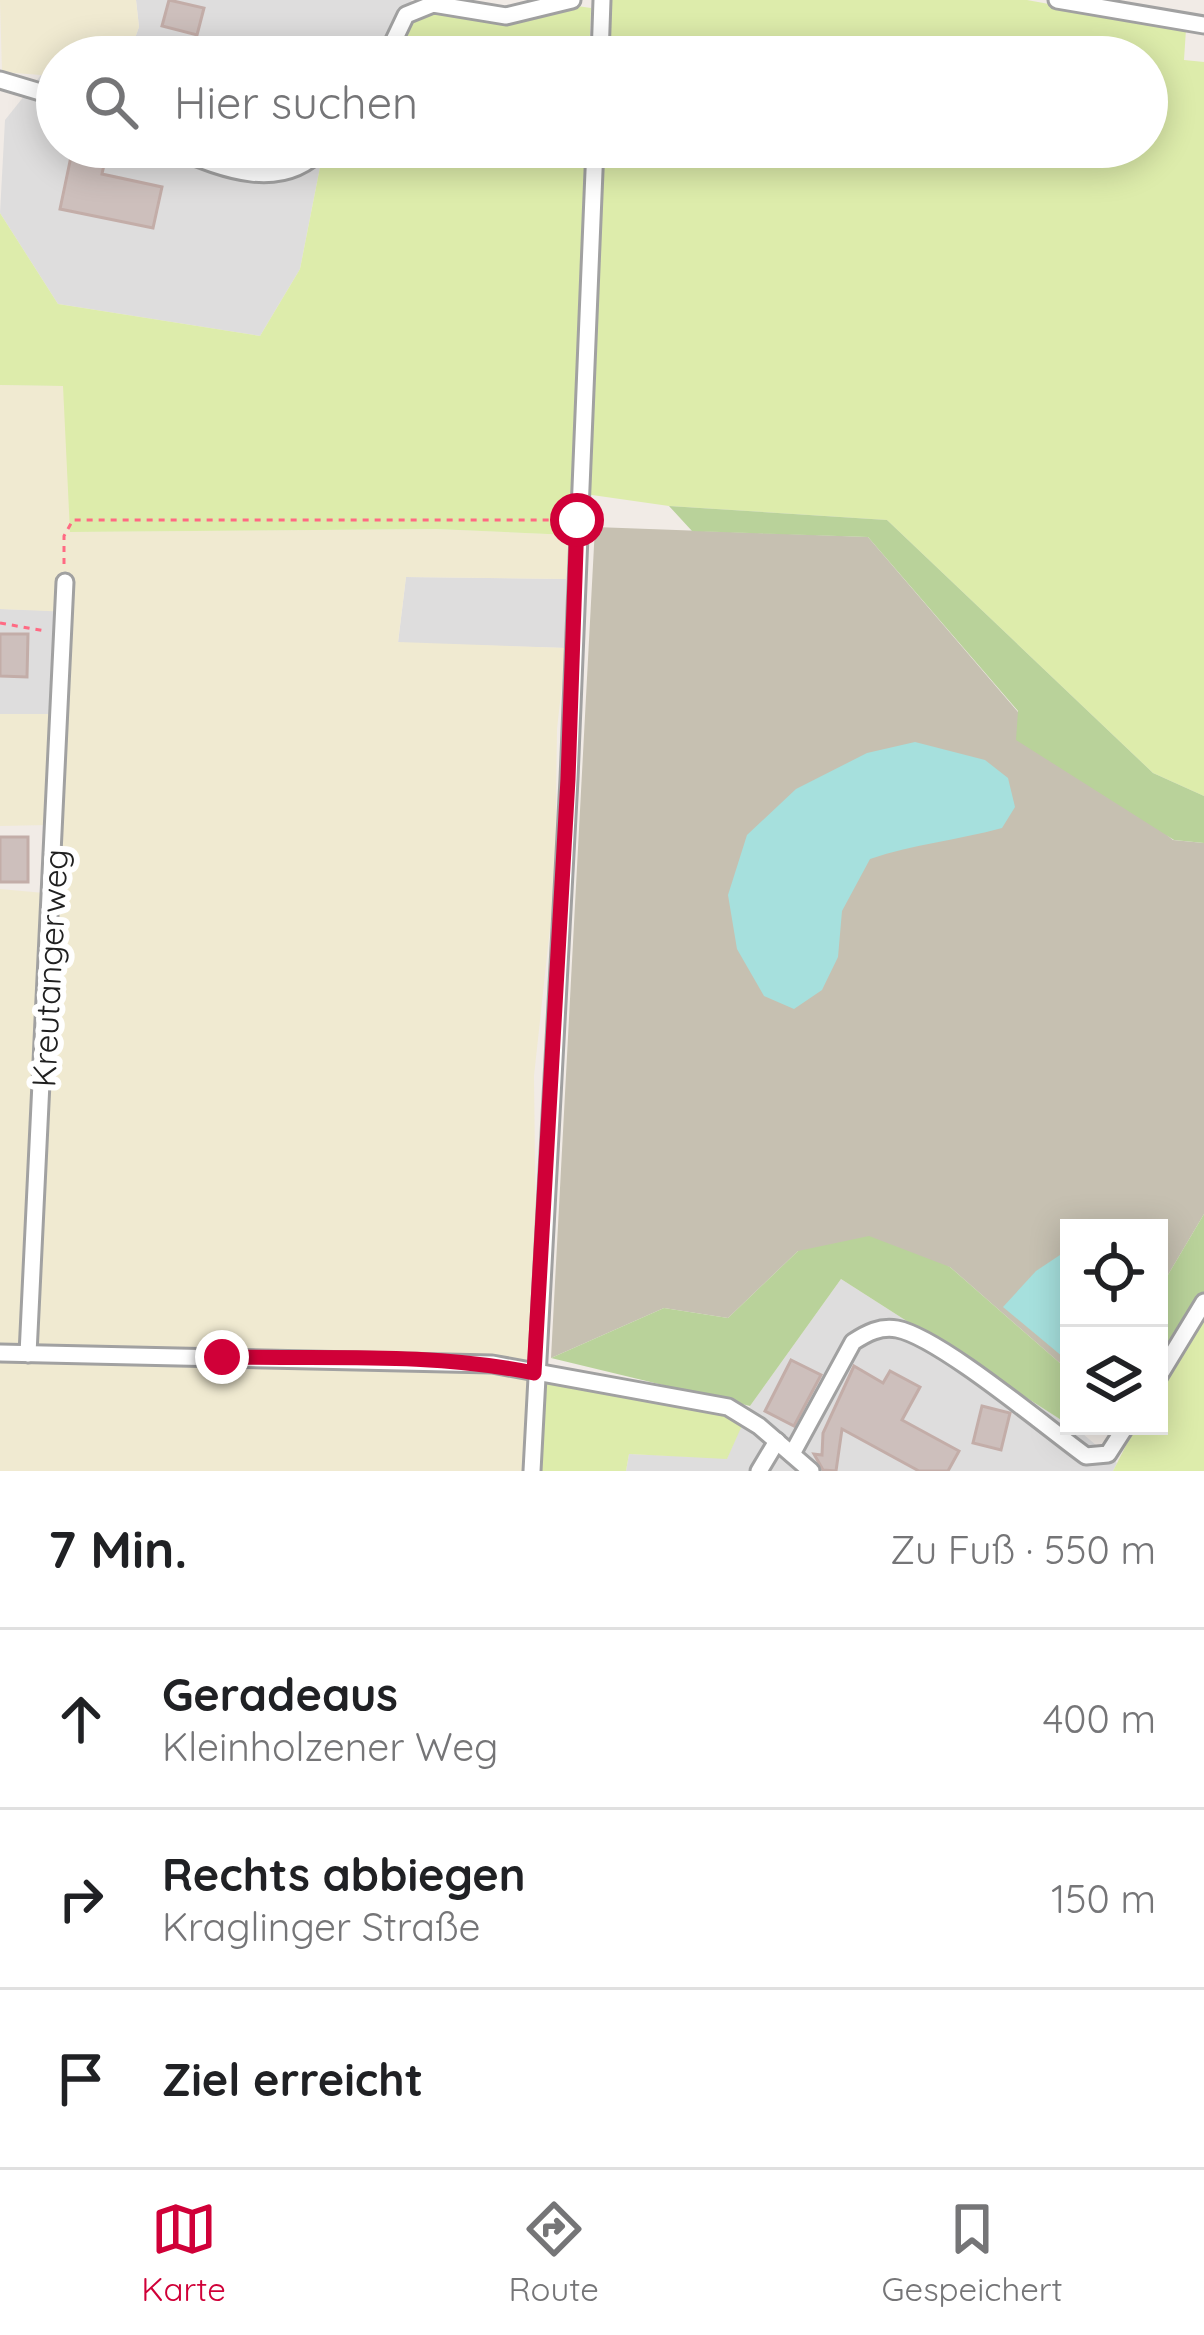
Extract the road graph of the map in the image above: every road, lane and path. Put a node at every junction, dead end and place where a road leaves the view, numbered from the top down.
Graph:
1 (572, 0) edge
2 (602, 0) edge
3 (1057, 0) edge
4 (1204, 25) edge
5 (396, 36) edge
6 (601, 36) edge
7 (0, 80) edge
8 (36, 91) edge
9 (220, 168) edge
10 (292, 168) edge
11 (594, 168) edge
12 (577, 520) junction
13 (65, 582) joint
14 (0, 623) edge
15 (64, 636) junction
16 (1204, 1302) edge
17 (0, 1353) edge
18 (28, 1354) junction
19 (1168, 1361) edge
20 (534, 1373) junction
21 (1120, 1435) edge
22 (777, 1441) junction
23 (792, 1454) junction
24 (532, 1471) edge
25 (760, 1471) edge
26 (811, 1471) edge

1 - 5 street
2 - 6 street
3 - 4 street
7 - 8 street
9 - 10 street
11 - 12 street
12 - 13 path
12 - 20 street
13 - 15 street, Kreutangerweg
14 - 15 path
15 - 18 street, Kreutangerweg
16 - 19 street
17 - 18 street
18 - 20 street
20 - 22 street
20 - 24 street
21 - 23 street
22 - 23 street
22 - 25 street
23 - 26 street

